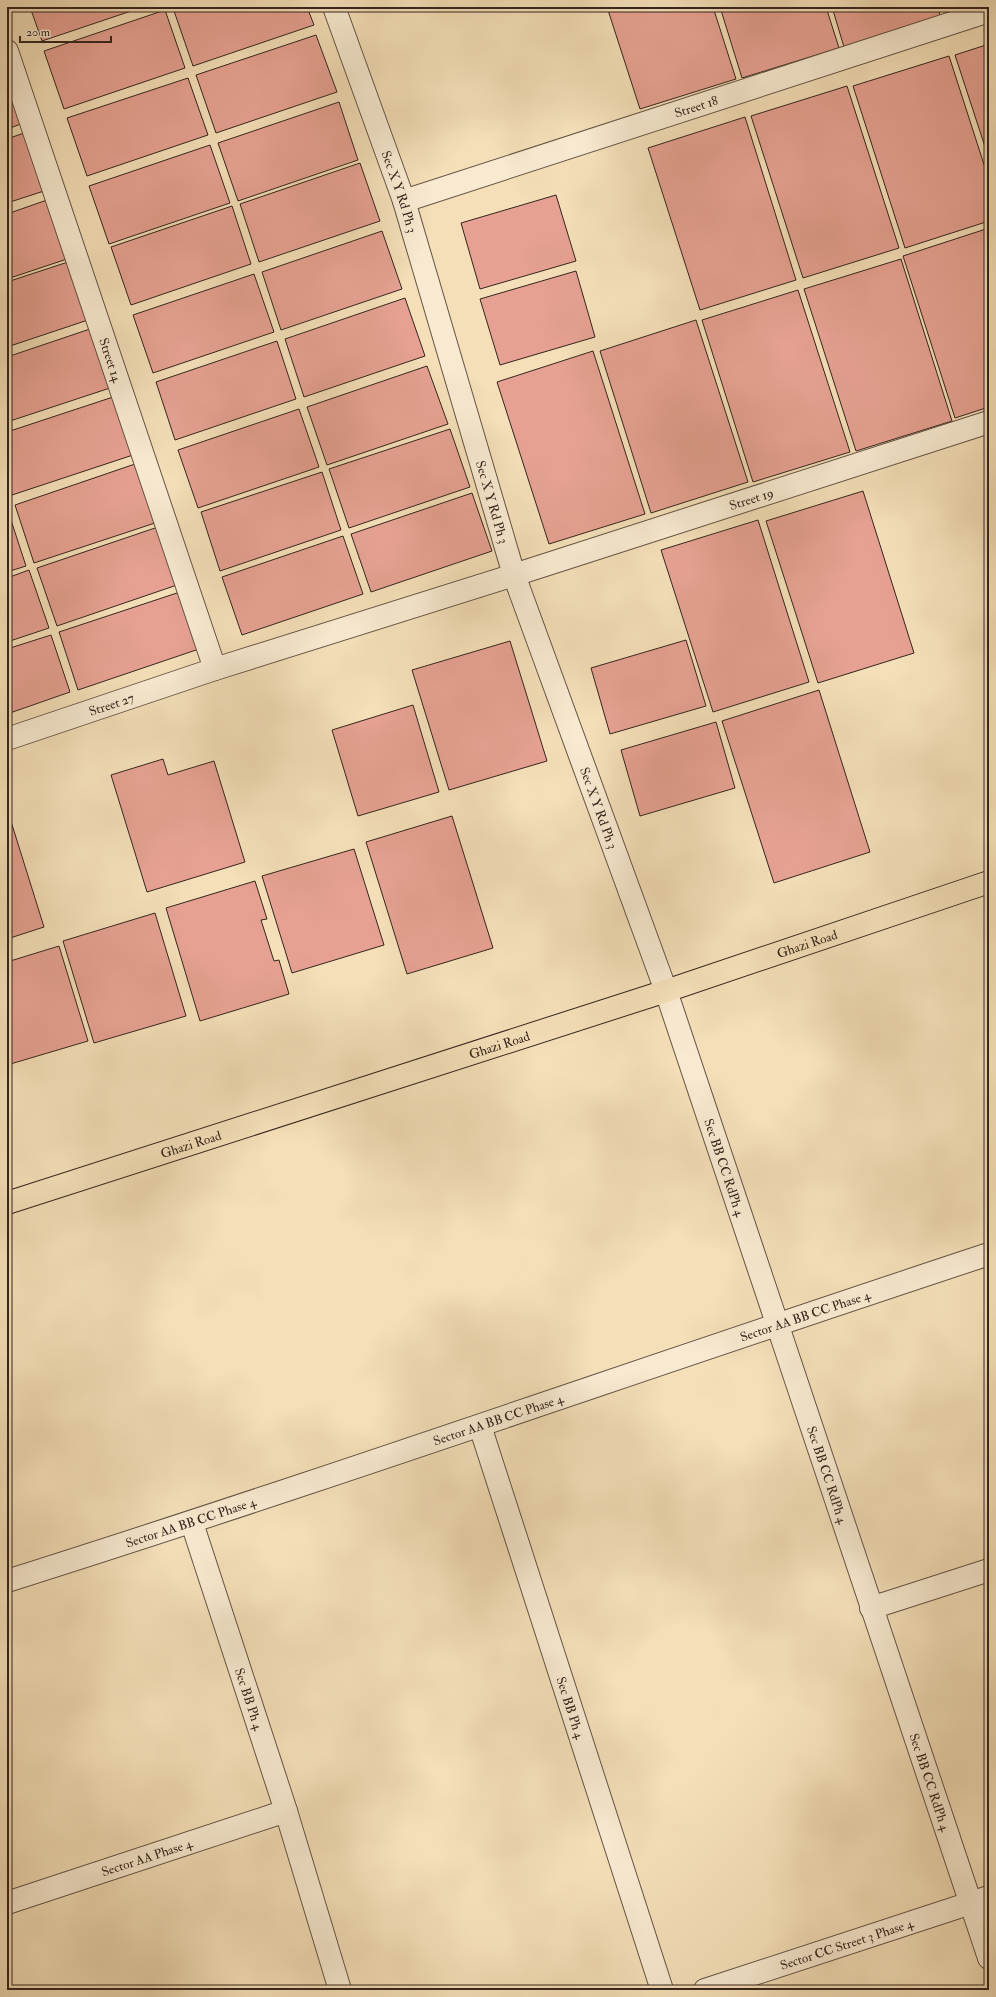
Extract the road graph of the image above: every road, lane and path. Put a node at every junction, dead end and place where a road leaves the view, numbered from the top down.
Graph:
1 (334, 7) edge
2 (989, 10) edge
3 (7, 51) edge
4 (404, 201) junction
5 (989, 422) edge
6 (514, 575) junction
7 (215, 669) junction
8 (7, 739) edge
9 (989, 882) edge
10 (666, 991) junction
11 (7, 1203) edge
12 (989, 1254) edge
13 (776, 1324) junction
14 (480, 1426) junction
15 (192, 1523) junction
16 (989, 1570) edge
17 (7, 1582) edge
18 (871, 1608) junction
19 (286, 1811) junction
20 (980, 1900) edge
21 (7, 1902) edge
22 (989, 1958) edge
23 (340, 1990) edge
24 (662, 1990) edge
25 (705, 1990) edge

1 - 4 street, Sec X Y Rd Ph 3
2 - 4 street, Street 18
3 - 7 street, Street 14
4 - 6 street, Sec X Y Rd Ph 3
5 - 6 street, Street 19
6 - 7 street, Street 19
6 - 10 street, Sec X Y Rd Ph 3
7 - 8 street, Street 27
9 - 10 main road, Ghazi Road
10 - 11 main road, Ghazi Road
10 - 13 street, Sec BB CC RdPh 4
12 - 13 street, Sector AA BB CC Phase 4
13 - 14 street, Sector AA BB CC Phase 4
13 - 18 street, Sec BB CC RdPh 4
14 - 15 street, Sector AA BB CC Phase 4
14 - 24 street, Sec BB Ph 4
15 - 17 street, Sector AA BB CC Phase 4
15 - 19 street, Sec BB Ph 4
16 - 18 street
18 - 20 street, Sec BB CC RdPh 4
19 - 21 street, Sector AA Phase 4
19 - 23 street, Sec BB Ph 4
20 - 22 street, Sec BB CC RdPh 4
20 - 25 street, Sector CC Street 3 Phase 4

